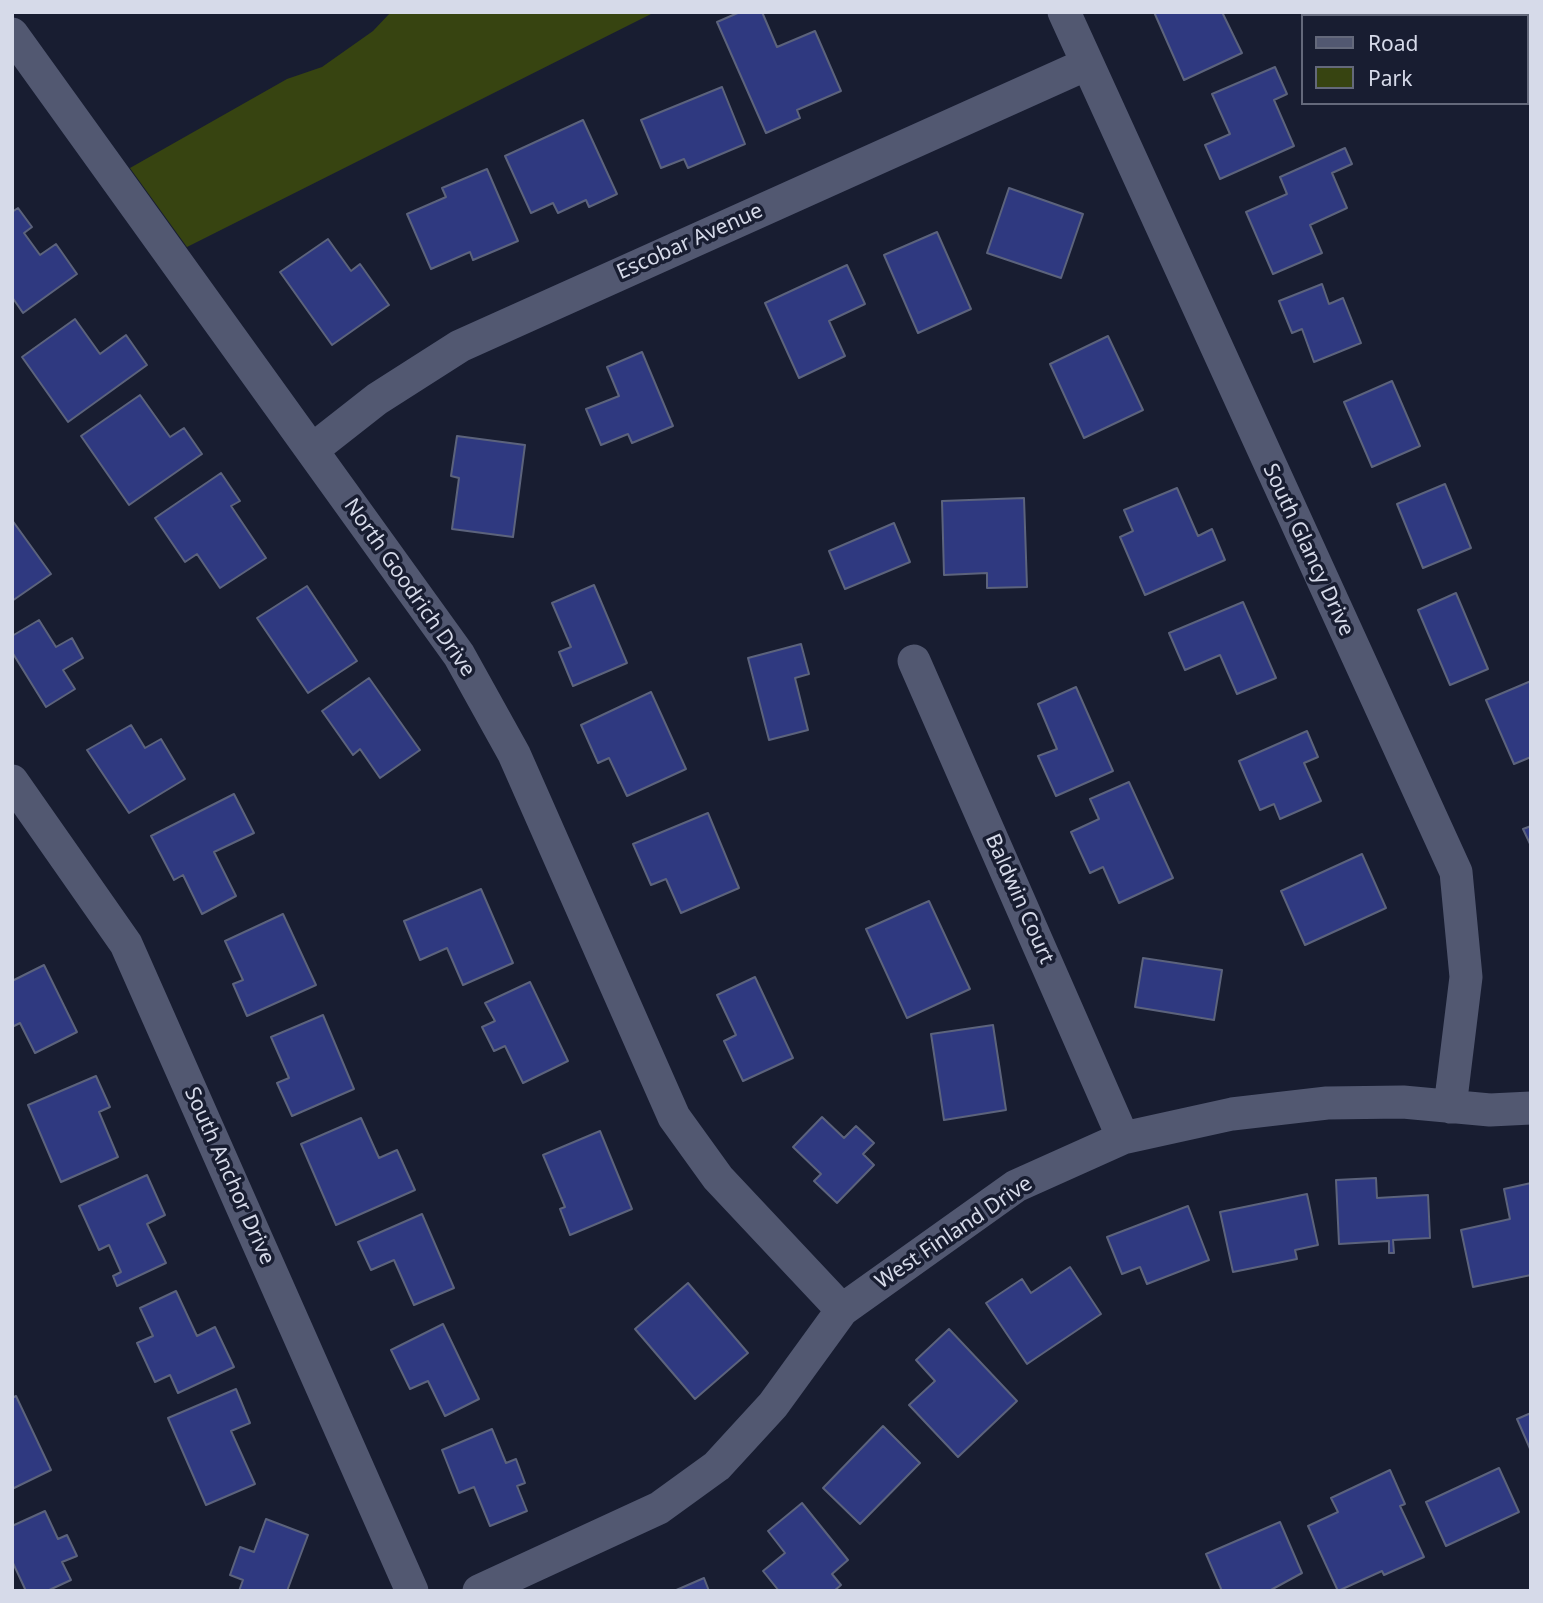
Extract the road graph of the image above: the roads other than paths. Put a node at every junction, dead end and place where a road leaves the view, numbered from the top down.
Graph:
1 (1064, 12) edge
2 (12, 34) edge
3 (1087, 64) junction
4 (312, 450) junction
5 (914, 661) dead end
6 (12, 780) edge
7 (1450, 1107) junction
8 (1531, 1108) edge
9 (1123, 1138) junction
10 (842, 1310) junction
11 (412, 1591) edge
12 (479, 1591) edge

1 - 3 street, South Glancy Drive
2 - 4 street, North Goodrich Drive
3 - 4 street, Escobar Avenue
3 - 7 street, South Glancy Drive
4 - 10 street, North Goodrich Drive
5 - 9 street, Baldwin Court
6 - 11 street, South Anchor Drive
7 - 8 street, West Finland Drive
7 - 9 street, West Finland Drive
9 - 10 street, West Finland Drive
10 - 12 street, West Finland Drive

